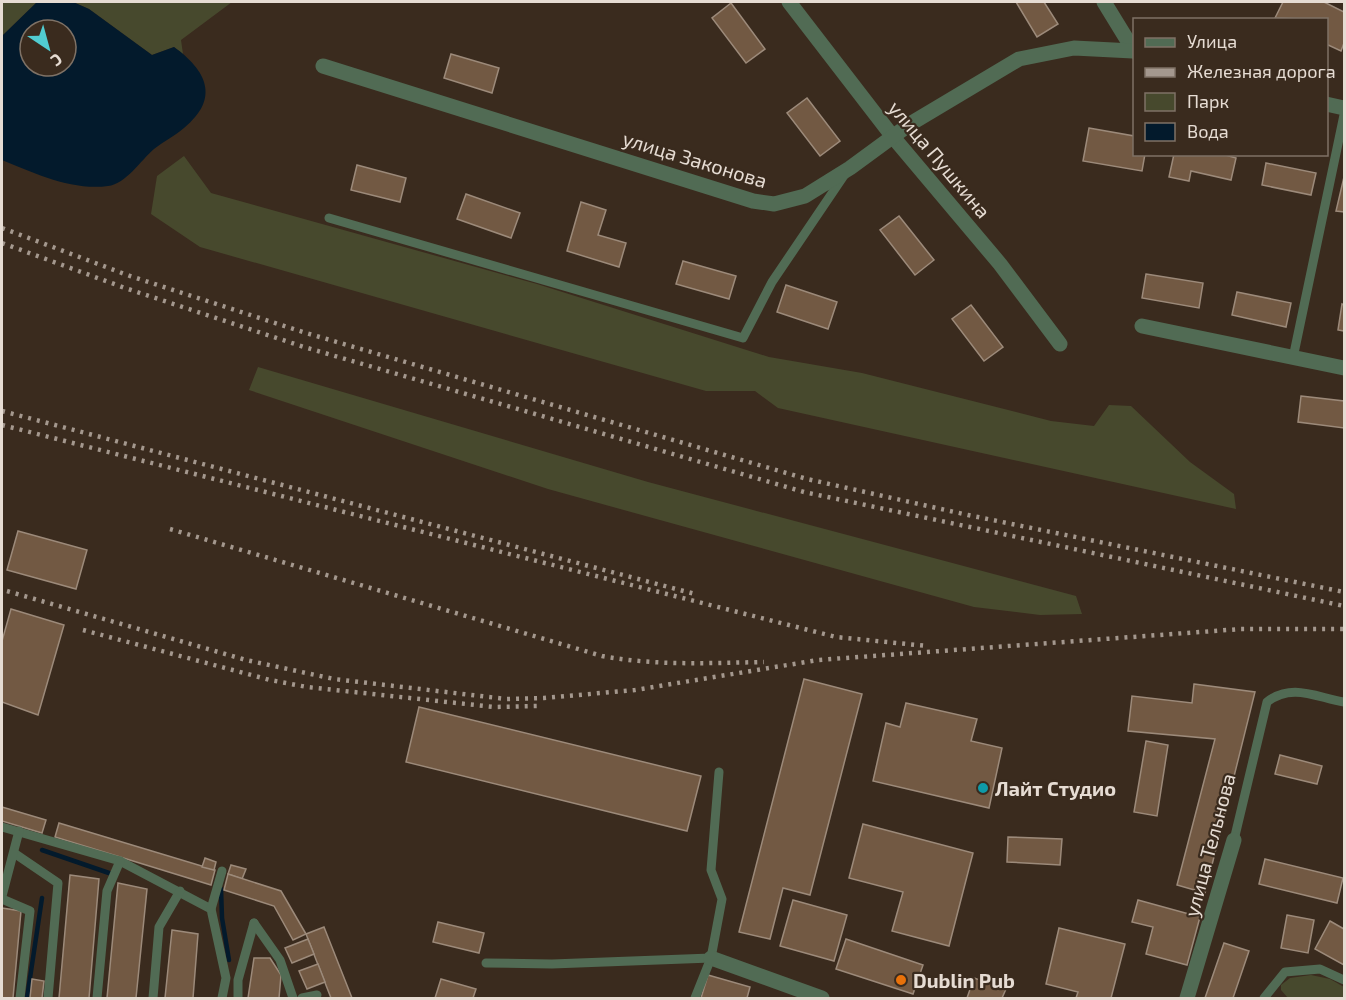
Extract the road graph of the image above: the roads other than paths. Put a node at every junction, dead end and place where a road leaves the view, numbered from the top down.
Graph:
1 (789, 2) edge
2 (1104, 2) edge
3 (1133, 49) edge
4 (1133, 51) edge
5 (323, 66) dead end
6 (1328, 104) edge
7 (1344, 108) edge
8 (1344, 115) edge
9 (893, 137) junction
10 (850, 168) junction
11 (329, 218) dead end
12 (1142, 326) dead end
13 (1060, 344) dead end
14 (1293, 358) junction
15 (1344, 368) edge
16 (1344, 702) edge
17 (719, 772) dead end
18 (2, 827) edge
19 (19, 831) junction
20 (1234, 840) joint
21 (14, 853) junction
22 (120, 861) junction
23 (222, 871) dead end
24 (180, 891) junction
25 (2, 897) edge
26 (211, 909) junction
27 (711, 958) junction
28 (486, 963) dead end
29 (226, 978) junction
30 (238, 980) junction
31 (1344, 980) edge
32 (317, 995) dead end
33 (20, 999) edge
34 (48, 999) edge
35 (97, 999) edge
36 (153, 999) edge
37 (222, 999) edge
38 (238, 999) edge
39 (293, 999) edge
40 (302, 999) edge
41 (695, 999) edge
42 (822, 999) edge
43 (1186, 999) edge
44 (1264, 999) edge

1 - 9 street, улица Пушкина
2 - 3 street
4 - 9 street, улица Законова
5 - 10 street, улица Законова
6 - 7 street
8 - 14 lane
9 - 10 street, улица Законова
9 - 13 street, улица Пушкина
10 - 11 lane
12 - 14 street
14 - 15 street
16 - 20 lane, улица Тельнова
17 - 27 lane
18 - 19 lane
19 - 21 lane
19 - 22 lane
20 - 43 street, улица Тельнова
21 - 25 lane
21 - 34 lane
22 - 24 lane
22 - 35 lane
23 - 26 lane
24 - 26 lane
24 - 36 lane
25 - 33 lane
26 - 29 lane
27 - 28 lane
27 - 41 lane
27 - 42 street
29 - 30 lane
29 - 37 lane
30 - 38 lane
30 - 39 lane
31 - 44 lane
32 - 40 lane

